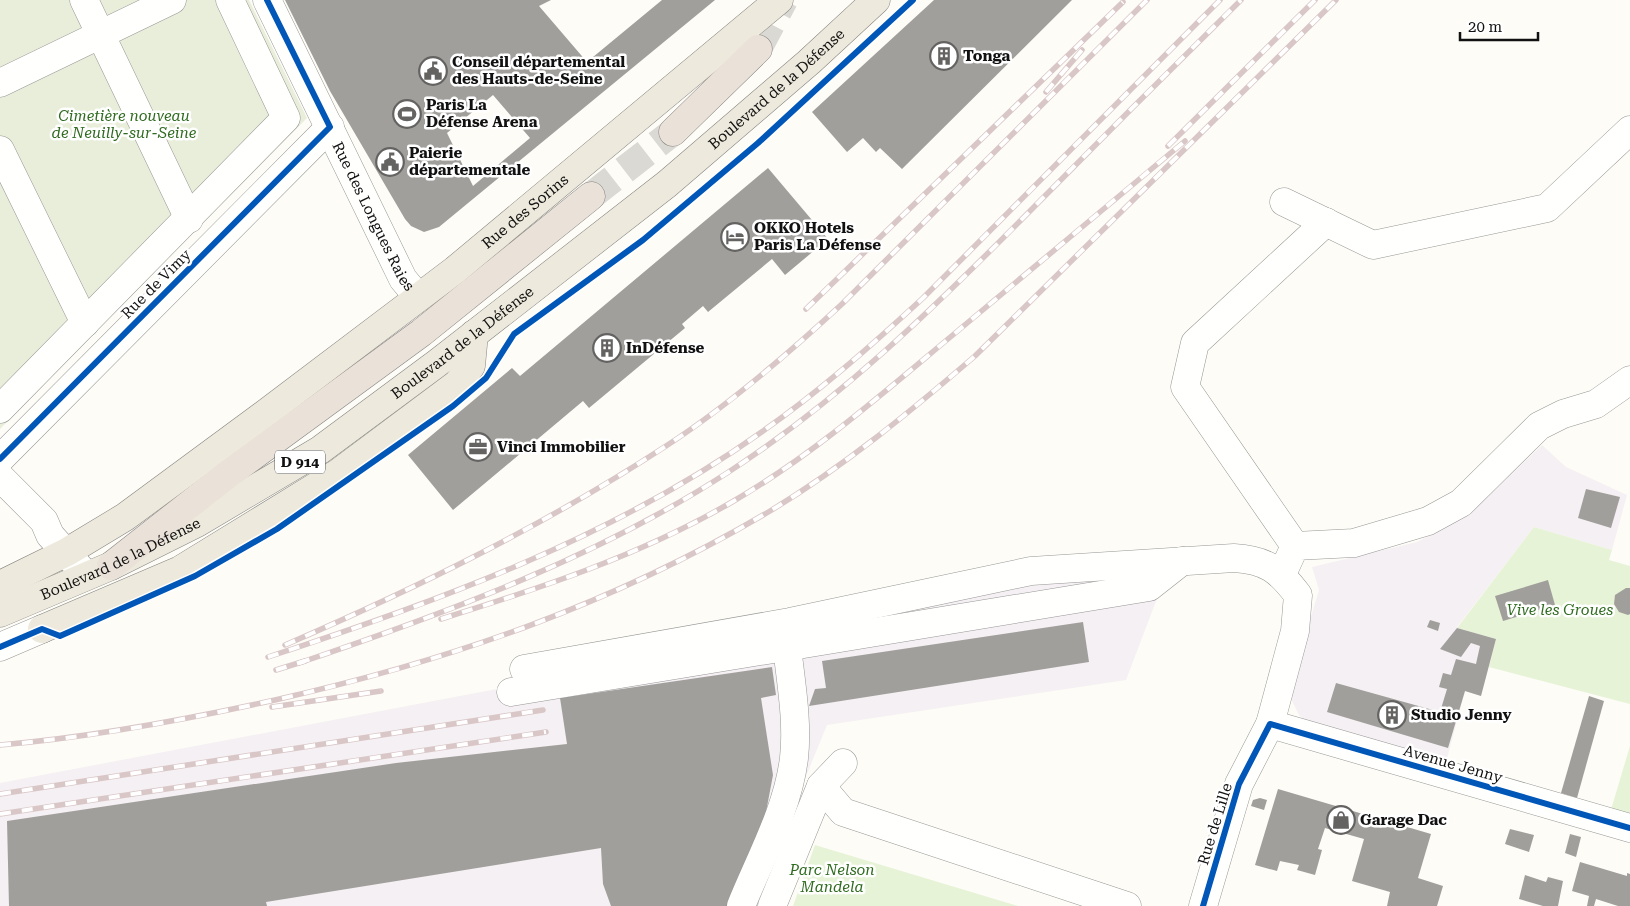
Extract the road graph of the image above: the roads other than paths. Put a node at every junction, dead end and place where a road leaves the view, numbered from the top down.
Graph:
1 (84, 0) edge
2 (172, 0) edge
3 (230, 0) edge
4 (267, 0) edge
5 (779, 0) edge
6 (876, 0) edge
7 (100, 35) junction
8 (758, 48) tunnel mouth
9 (0, 83) edge
10 (330, 127) junction
11 (1630, 130) edge
12 (673, 132) tunnel mouth
13 (0, 150) edge
14 (591, 196) tunnel mouth
15 (1284, 202) dead end
16 (189, 219) junction
17 (1326, 222) junction
18 (418, 297) junction
19 (85, 323) junction
20 (474, 334) junction
21 (1630, 380) edge
22 (0, 409) edge
23 (0, 459) edge
24 (0, 477) edge
25 (1295, 546) junction
26 (67, 552) junction
27 (1182, 561) junction
28 (99, 571) junction
29 (1282, 574) junction
30 (0, 585) edge
31 (0, 613) edge
32 (42, 629) joint
33 (0, 646) edge
34 (787, 647) junction
35 (1270, 724) junction
36 (843, 763) dead end
37 (821, 786) junction
38 (1630, 828) edge
39 (741, 906) edge
40 (772, 906) edge
41 (1127, 906) edge
42 (1203, 906) edge

1 - 7 street
2 - 7 street
3 - 16 street
4 - 10 street, Rue des Longues Raies
5 - 18 main road, Rue des Sorins
6 - 20 main road, Boulevard de la Défense / D 914
7 - 9 street
7 - 16 street
8 - 12 highway
10 - 18 street, Rue des Longues Raies
10 - 23 street, Rue de Vimy
11 - 17 street
13 - 19 street
14 - 28 highway
15 - 17 street
16 - 19 street
17 - 25 street
18 - 26 main road, Rue des Sorins
19 - 22 street
20 - 28 main road, Boulevard de la Défense / D 914
20 - 32 main road
21 - 25 street
24 - 26 street
25 - 29 street
26 - 28 street
26 - 30 main road
27 - 29 street
27 - 34 street
27 - 34 street
28 - 31 main road, Boulevard de la Défense / D 914
29 - 35 street, Rue de Lille
32 - 33 street
34 - 39 street
35 - 38 street, Avenue Jenny
35 - 42 street, Rue de Lille
36 - 37 street
37 - 40 street
37 - 41 street

